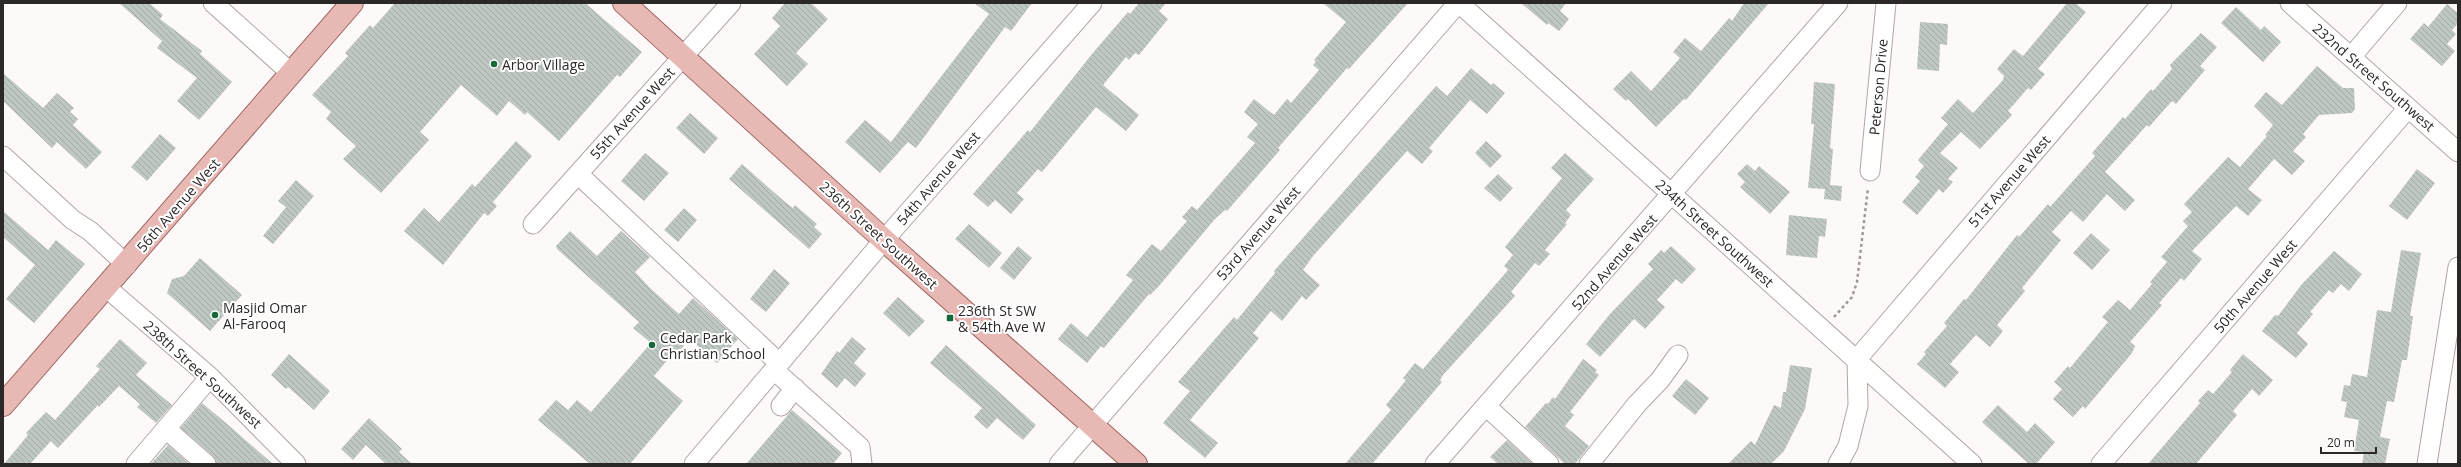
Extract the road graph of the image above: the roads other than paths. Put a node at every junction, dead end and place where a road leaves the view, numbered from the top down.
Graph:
1 (213, 3) edge
2 (352, 3) edge
3 (624, 3) edge
4 (731, 3) edge
5 (1092, 3) edge
6 (1458, 3) edge
7 (1838, 3) edge
8 (1886, 3) edge
9 (2162, 3) edge
10 (2290, 3) edge
11 (2397, 3) edge
12 (682, 55) junction
13 (2351, 57) junction
14 (291, 73) junction
15 (2408, 108) junction
16 (2458, 152) edge
17 (3, 156) edge
18 (1870, 171) road end
19 (578, 174) junction
20 (1672, 195) junction
21 (533, 224) dead end
22 (884, 240) junction
23 (126, 265) junction
24 (2458, 267) edge
25 (107, 288) junction
26 (1678, 355) dead end
27 (1857, 359) junction
28 (776, 367) junction
29 (210, 377) junction
30 (795, 388) junction
31 (3, 405) edge
32 (781, 406) dead end
33 (1487, 407) junction
34 (1092, 424) junction
35 (166, 429) junction
36 (136, 464) edge
37 (206, 464) edge
38 (296, 464) edge
39 (694, 464) edge
40 (862, 464) edge
41 (1059, 464) edge
42 (1136, 464) edge
43 (1435, 464) edge
44 (1549, 464) edge
45 (1589, 464) edge
46 (1838, 464) edge
47 (1972, 464) edge
48 (2101, 464) edge
49 (2427, 464) edge

1 - 14 street
2 - 14 main road, 56th Avenue West
3 - 12 main road, 236th Street Southwest
4 - 12 street, 55th Avenue West
5 - 22 street, 54th Avenue West
6 - 20 street, 234th Street Southwest
6 - 34 street, 53rd Avenue West
7 - 20 street, 52nd Avenue West
8 - 18 street, Peterson Drive
9 - 27 street, 51st Avenue West
10 - 13 street, 232nd Street Southwest
11 - 13 street
12 - 19 street, 55th Avenue West
12 - 22 main road, 236th Street Southwest
13 - 15 street, 232nd Street Southwest
14 - 23 main road, 56th Avenue West
15 - 16 street, 232nd Street Southwest
15 - 48 street, 50th Avenue West
17 - 23 street
19 - 21 street, 55th Avenue West
19 - 28 street
20 - 27 street, 234th Street Southwest
20 - 33 street, 52nd Avenue West
22 - 28 street, 54th Avenue West
22 - 34 main road, 236th Street Southwest
23 - 25 main road, 56th Avenue West
24 - 49 street
25 - 29 street, 238th Street Southwest
25 - 31 main road, 56th Avenue West
26 - 45 street
27 - 46 street
27 - 47 street, 234th Street Southwest
28 - 30 street
28 - 39 street, 54th Avenue West
29 - 35 street
29 - 38 street, 238th Street Southwest
30 - 32 street
30 - 40 street
33 - 43 street, 52nd Avenue West
33 - 44 street
34 - 41 street, 53rd Avenue West
34 - 42 main road, 236th Street Southwest
35 - 36 street
35 - 37 street

